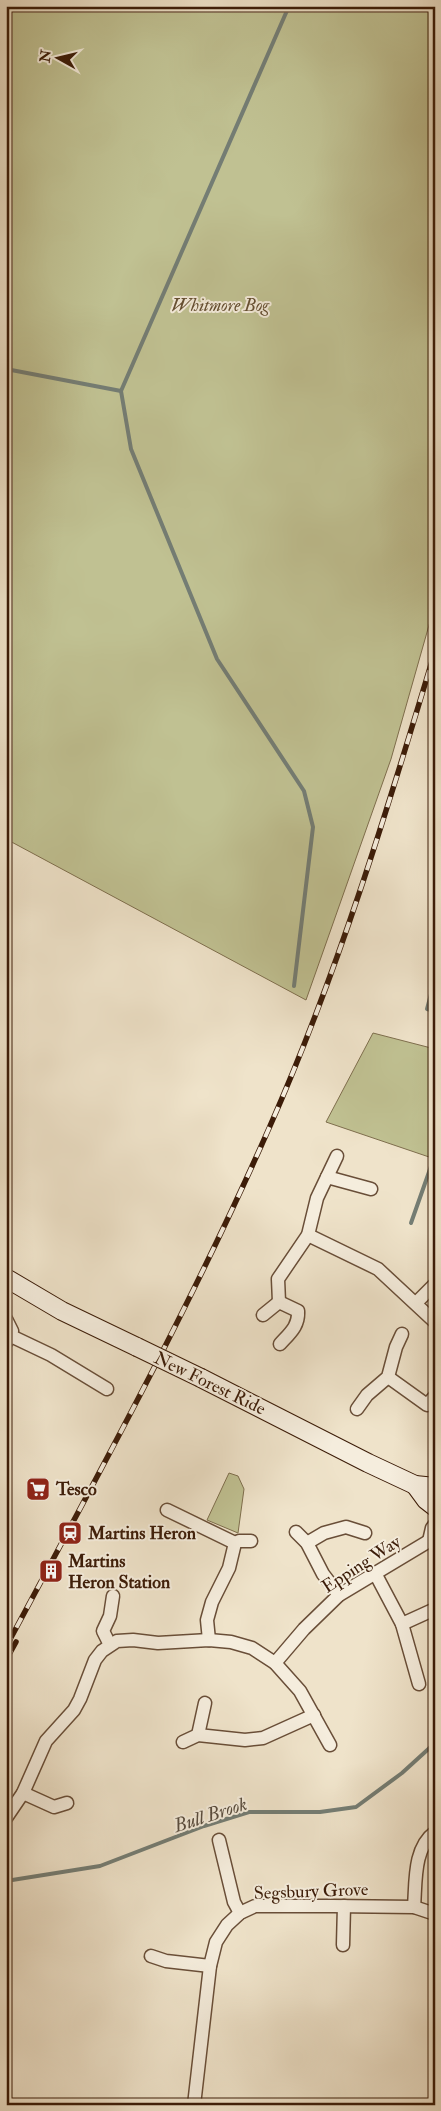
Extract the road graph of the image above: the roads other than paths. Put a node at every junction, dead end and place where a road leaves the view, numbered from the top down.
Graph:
1 (337, 1156) dead end
2 (327, 1176) junction
3 (371, 1189) dead end
4 (308, 1235) junction
5 (6, 1278) edge
6 (435, 1284) edge
7 (279, 1302) junction
8 (416, 1303) junction
9 (263, 1315) dead end
10 (6, 1319) edge
11 (435, 1322) edge
12 (402, 1334) dead end
13 (9, 1340) edge
14 (280, 1344) dead end
15 (388, 1377) junction
16 (107, 1389) dead end
17 (435, 1396) edge
18 (357, 1409) dead end
19 (415, 1485) junction
20 (435, 1487) edge
21 (435, 1507) edge
22 (167, 1510) dead end
23 (435, 1524) edge
24 (296, 1532) dead end
25 (365, 1534) dead end
26 (432, 1540) edge
27 (251, 1541) dead end
28 (235, 1543) junction
29 (307, 1543) junction
30 (375, 1572) junction
31 (339, 1595) junction
32 (113, 1596) dead end
33 (435, 1609) edge
34 (402, 1624) junction
35 (209, 1640) junction
36 (110, 1645) junction
37 (275, 1663) junction
38 (419, 1684) dead end
39 (205, 1703) dead end
40 (314, 1715) junction
41 (198, 1735) junction
42 (182, 1742) dead end
43 (330, 1745) dead end
44 (23, 1793) junction
45 (66, 1803) dead end
46 (6, 1818) edge
47 (435, 1832) edge
48 (219, 1840) dead end
49 (344, 1906) junction
50 (414, 1907) junction
51 (240, 1913) junction
52 (435, 1914) edge
53 (343, 1944) dead end
54 (151, 1956) dead end
55 (210, 1966) junction
56 (194, 2105) edge

1 - 2 street
2 - 3 street
2 - 4 street
4 - 7 street
4 - 8 street
5 - 19 main road, New Forest Ride, bridge
6 - 8 street
7 - 9 street
7 - 14 street
8 - 11 street
10 - 13 street
12 - 15 street
13 - 16 street
15 - 17 street
15 - 18 street
19 - 20 main road, New Forest Ride
19 - 21 main road, New Forest Ride
22 - 28 street
23 - 26 street, Epping Way
24 - 29 street
25 - 29 street
26 - 30 street, Epping Way
27 - 28 street
28 - 35 street
29 - 31 street
30 - 31 street, Epping Way
30 - 34 street
31 - 37 street, Epping Way
32 - 36 street
33 - 34 street
34 - 38 street
35 - 36 street
35 - 37 street
36 - 44 street
37 - 40 street
39 - 41 street
40 - 41 street
40 - 43 street
41 - 42 street
44 - 45 street
44 - 46 street
47 - 50 street
48 - 51 street
49 - 50 street, Segsbury Grove
49 - 51 street, Segsbury Grove
49 - 53 street
50 - 52 street, Segsbury Grove
51 - 55 street, Segsbury Grove
54 - 55 street
55 - 56 street, Segsbury Grove

